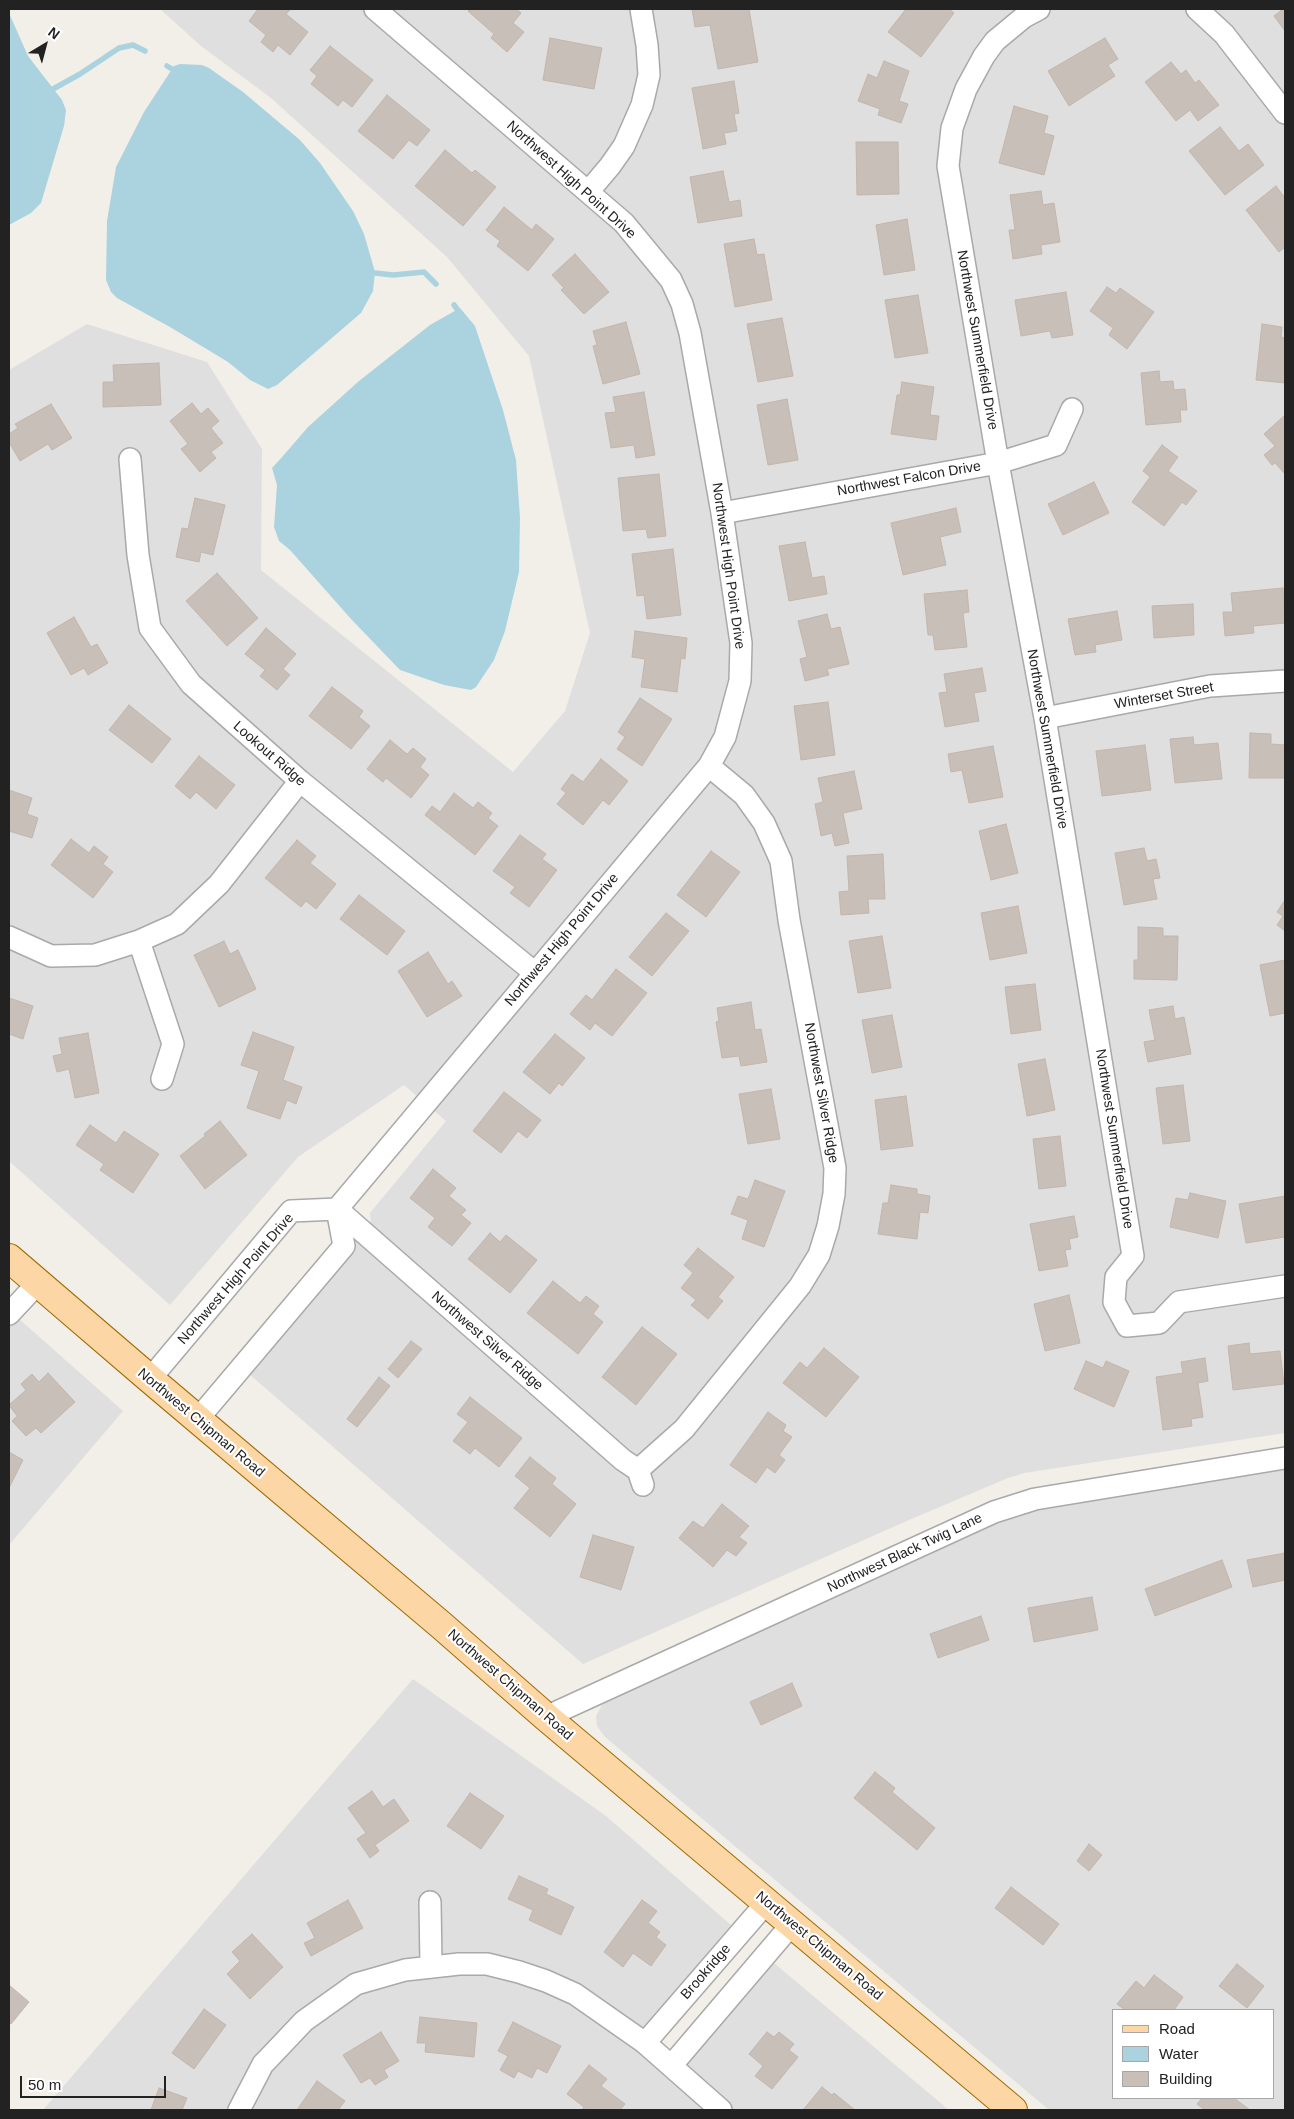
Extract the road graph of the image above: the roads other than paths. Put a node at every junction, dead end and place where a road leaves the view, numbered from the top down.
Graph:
1 (375, 9) edge
2 (641, 9) edge
3 (1039, 9) edge
4 (1197, 9) edge
5 (1285, 113) edge
6 (588, 192) junction
7 (1072, 409) dead end
8 (130, 460) dead end
9 (998, 463) junction
10 (722, 513) junction
11 (1285, 681) edge
12 (1045, 718) junction
13 (709, 766) junction
14 (300, 781) junction
15 (9, 938) edge
16 (138, 941) junction
17 (535, 972) junction
18 (162, 1079) dead end
19 (337, 1209) junction
20 (9, 1258) edge
21 (38, 1283) junction
22 (1285, 1286) edge
23 (9, 1314) edge
24 (150, 1379) junction
25 (197, 1420) junction
26 (1285, 1458) edge
27 (546, 1717) junction
28 (430, 1902) dead end
29 (767, 1902) junction
30 (792, 1924) junction
31 (431, 1965) junction
32 (645, 2043) junction
33 (671, 2066) junction
34 (239, 2110) edge
35 (721, 2110) edge
36 (1013, 2110) edge

1 - 6 street, Northwest High Point Drive
2 - 6 street
3 - 9 street, Northwest Summerfield Drive
4 - 5 street
6 - 10 street, Northwest High Point Drive
7 - 9 street, Northwest Falcon Drive
8 - 14 street, Lookout Ridge
9 - 10 street, Northwest Falcon Drive
9 - 12 street, Northwest Summerfield Drive
10 - 13 street, Northwest High Point Drive
11 - 12 street, Winterset Street
12 - 22 street, Northwest Summerfield Drive
13 - 17 street, Northwest High Point Drive
13 - 19 street, Northwest Silver Ridge
14 - 16 street
14 - 17 street, Lookout Ridge
15 - 16 street
16 - 18 street
17 - 19 street, Northwest High Point Drive
19 - 24 street, Northwest High Point Drive
19 - 25 street
20 - 21 main road, Northwest Chipman Road
21 - 23 street
21 - 24 main road, Northwest Chipman Road
24 - 25 main road, Northwest Chipman Road
25 - 27 main road, Northwest Chipman Road
26 - 27 street, Northwest Black Twig Lane
27 - 29 main road, Northwest Chipman Road
28 - 31 street
29 - 30 main road, Northwest Chipman Road
29 - 32 street, Brookridge
30 - 33 street
30 - 36 main road, Northwest Chipman Road
31 - 32 street
31 - 34 street
32 - 33 street
33 - 35 street

